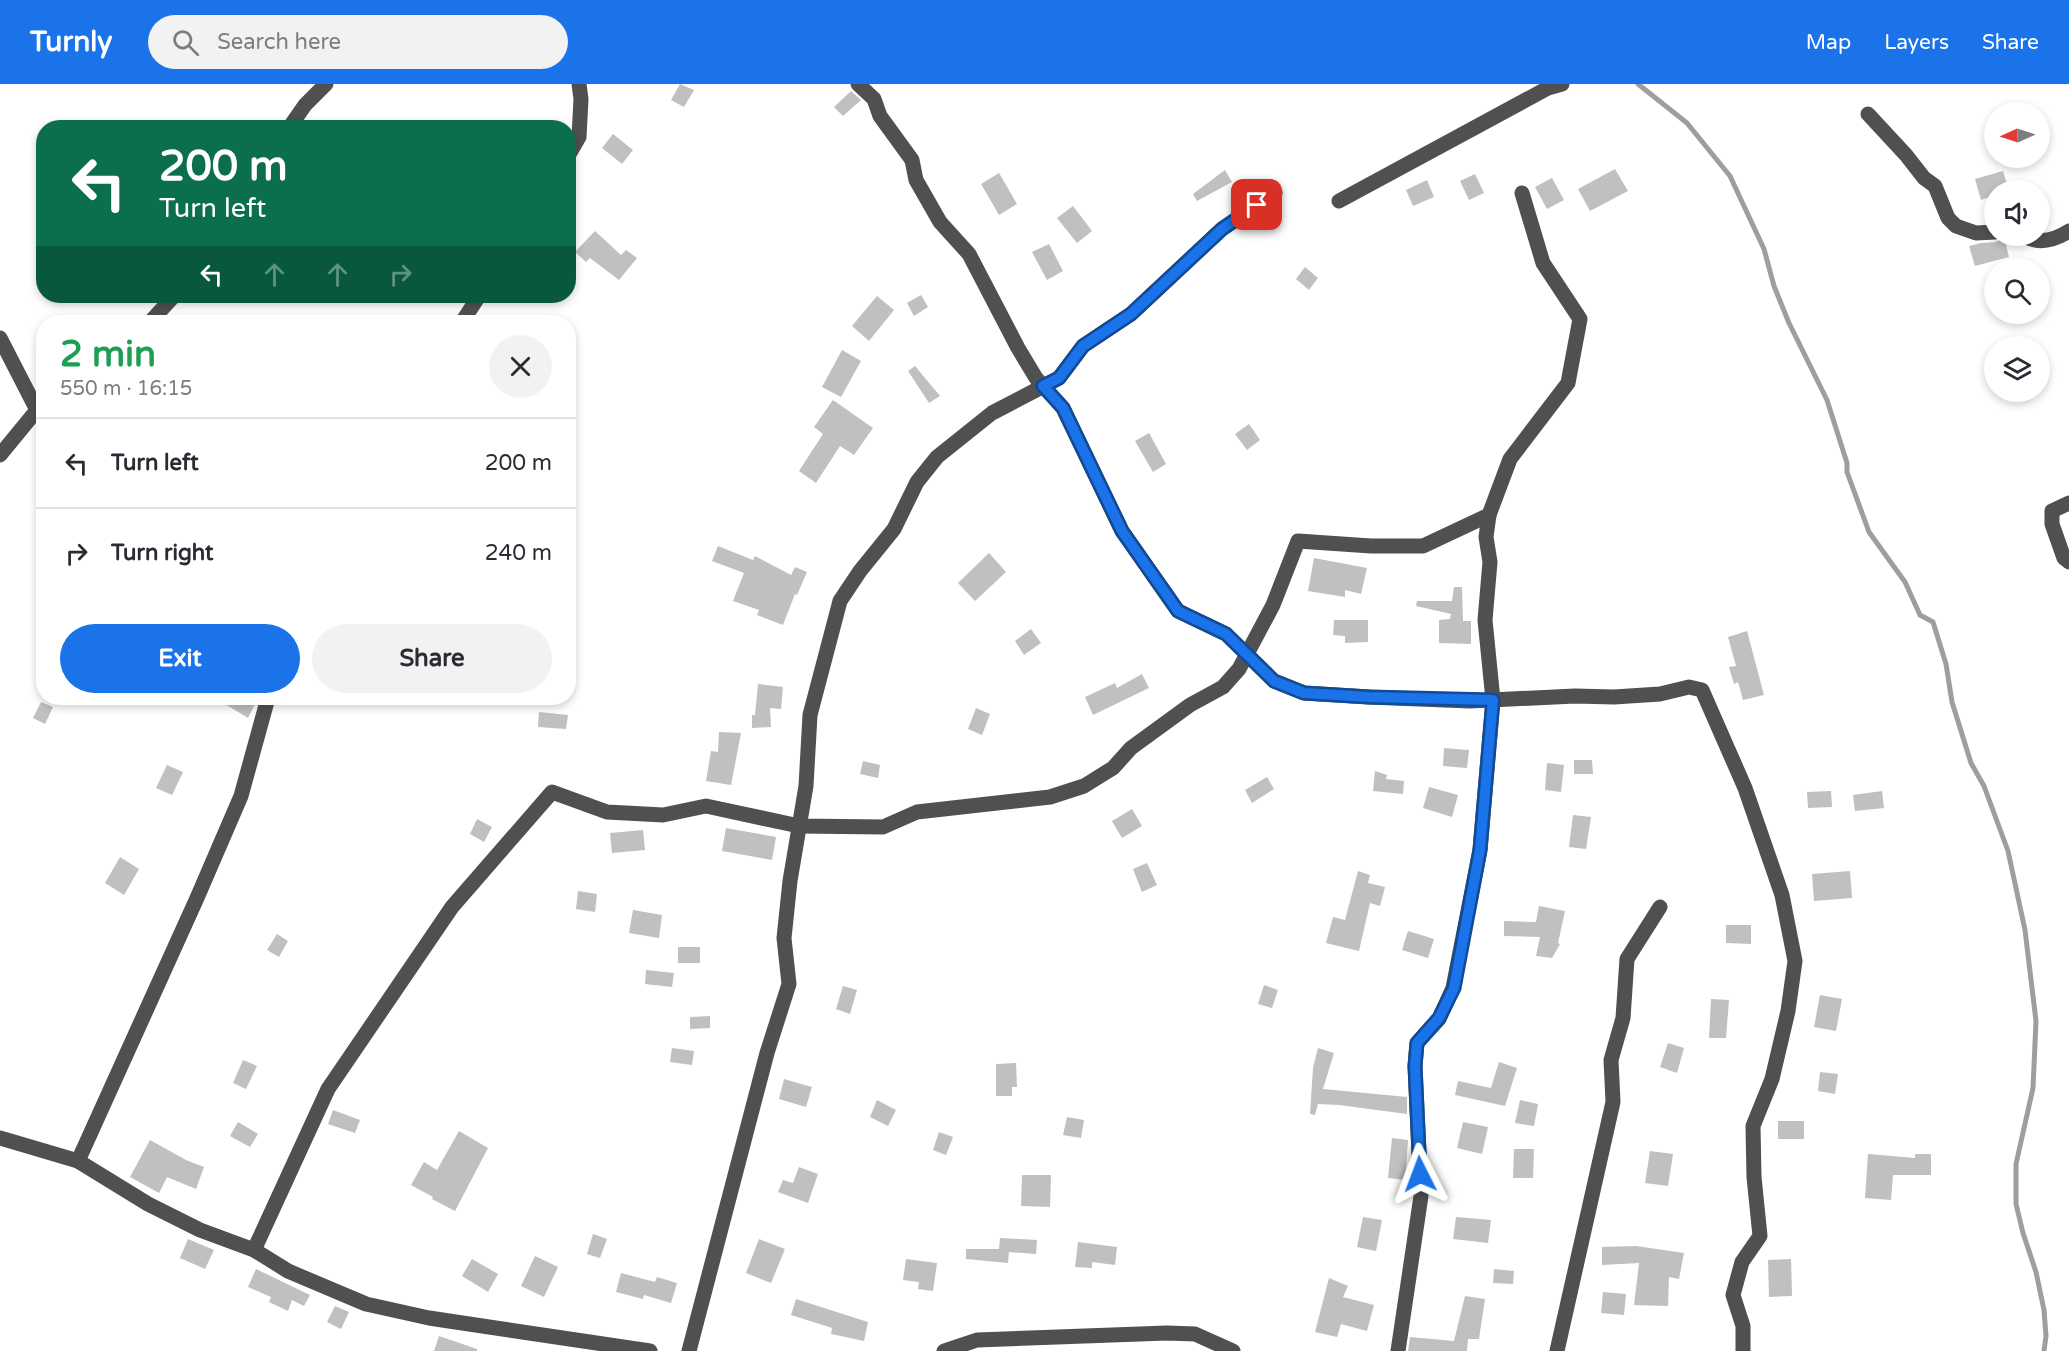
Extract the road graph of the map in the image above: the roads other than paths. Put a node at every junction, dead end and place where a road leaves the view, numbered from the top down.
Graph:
1 (326, 84) edge
2 (579, 84) edge
3 (858, 84) edge
4 (1562, 84) edge
5 (1868, 114) dead end
6 (295, 120) edge
7 (576, 142) edge
8 (1275, 193) dead end
9 (1522, 193) dead end
10 (1339, 201) dead end
11 (2069, 231) edge
12 (1984, 233) edge
13 (2050, 240) edge
14 (168, 303) edge
15 (156, 315) edge
16 (0, 338) edge
17 (1043, 386) junction
18 (36, 401) edge
19 (36, 413) edge
20 (0, 455) edge
21 (2069, 503) edge
22 (1489, 515) junction
23 (2069, 562) edge
24 (1246, 655) junction
25 (1493, 700) junction
26 (266, 705) edge
27 (799, 826) junction
28 (1660, 907) dead end
29 (0, 1138) edge
30 (78, 1161) junction
31 (254, 1250) junction
32 (650, 1351) edge
33 (689, 1351) edge
34 (944, 1351) edge
35 (1233, 1351) edge
36 (1398, 1351) edge
37 (1557, 1351) edge
38 (1743, 1351) edge

1 - 6 street
2 - 7 street
3 - 17 street
4 - 10 street
5 - 12 street
8 - 17 street
9 - 22 street
11 - 13 street
14 - 15 street
16 - 18 street
17 - 24 street
17 - 27 street
19 - 20 street
21 - 23 street
22 - 24 street
22 - 25 street
24 - 25 street
24 - 27 street
25 - 36 street
25 - 38 street
26 - 30 street
27 - 31 street
27 - 33 street
28 - 37 street
29 - 30 street
30 - 31 street
31 - 32 street
34 - 35 street

